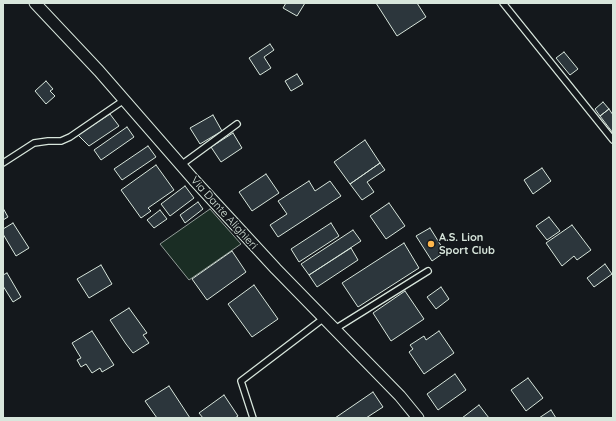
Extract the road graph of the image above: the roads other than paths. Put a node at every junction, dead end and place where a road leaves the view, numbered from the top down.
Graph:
1 (35, 3) edge
2 (503, 3) edge
3 (124, 100) junction
4 (237, 124) dead end
5 (613, 140) edge
6 (3, 163) edge
7 (181, 165) junction
8 (428, 271) dead end
9 (324, 318) junction
10 (335, 329) junction
11 (253, 418) edge
12 (418, 418) edge

1 - 3 street, Via Dante Alighieri
2 - 5 lane
3 - 6 lane
3 - 7 street, Via Dante Alighieri
4 - 7 lane
7 - 9 street, Via Dante Alighieri
8 - 10 lane
9 - 10 street, Via Dante Alighieri
9 - 11 lane
10 - 12 street, Via Dante Alighieri

